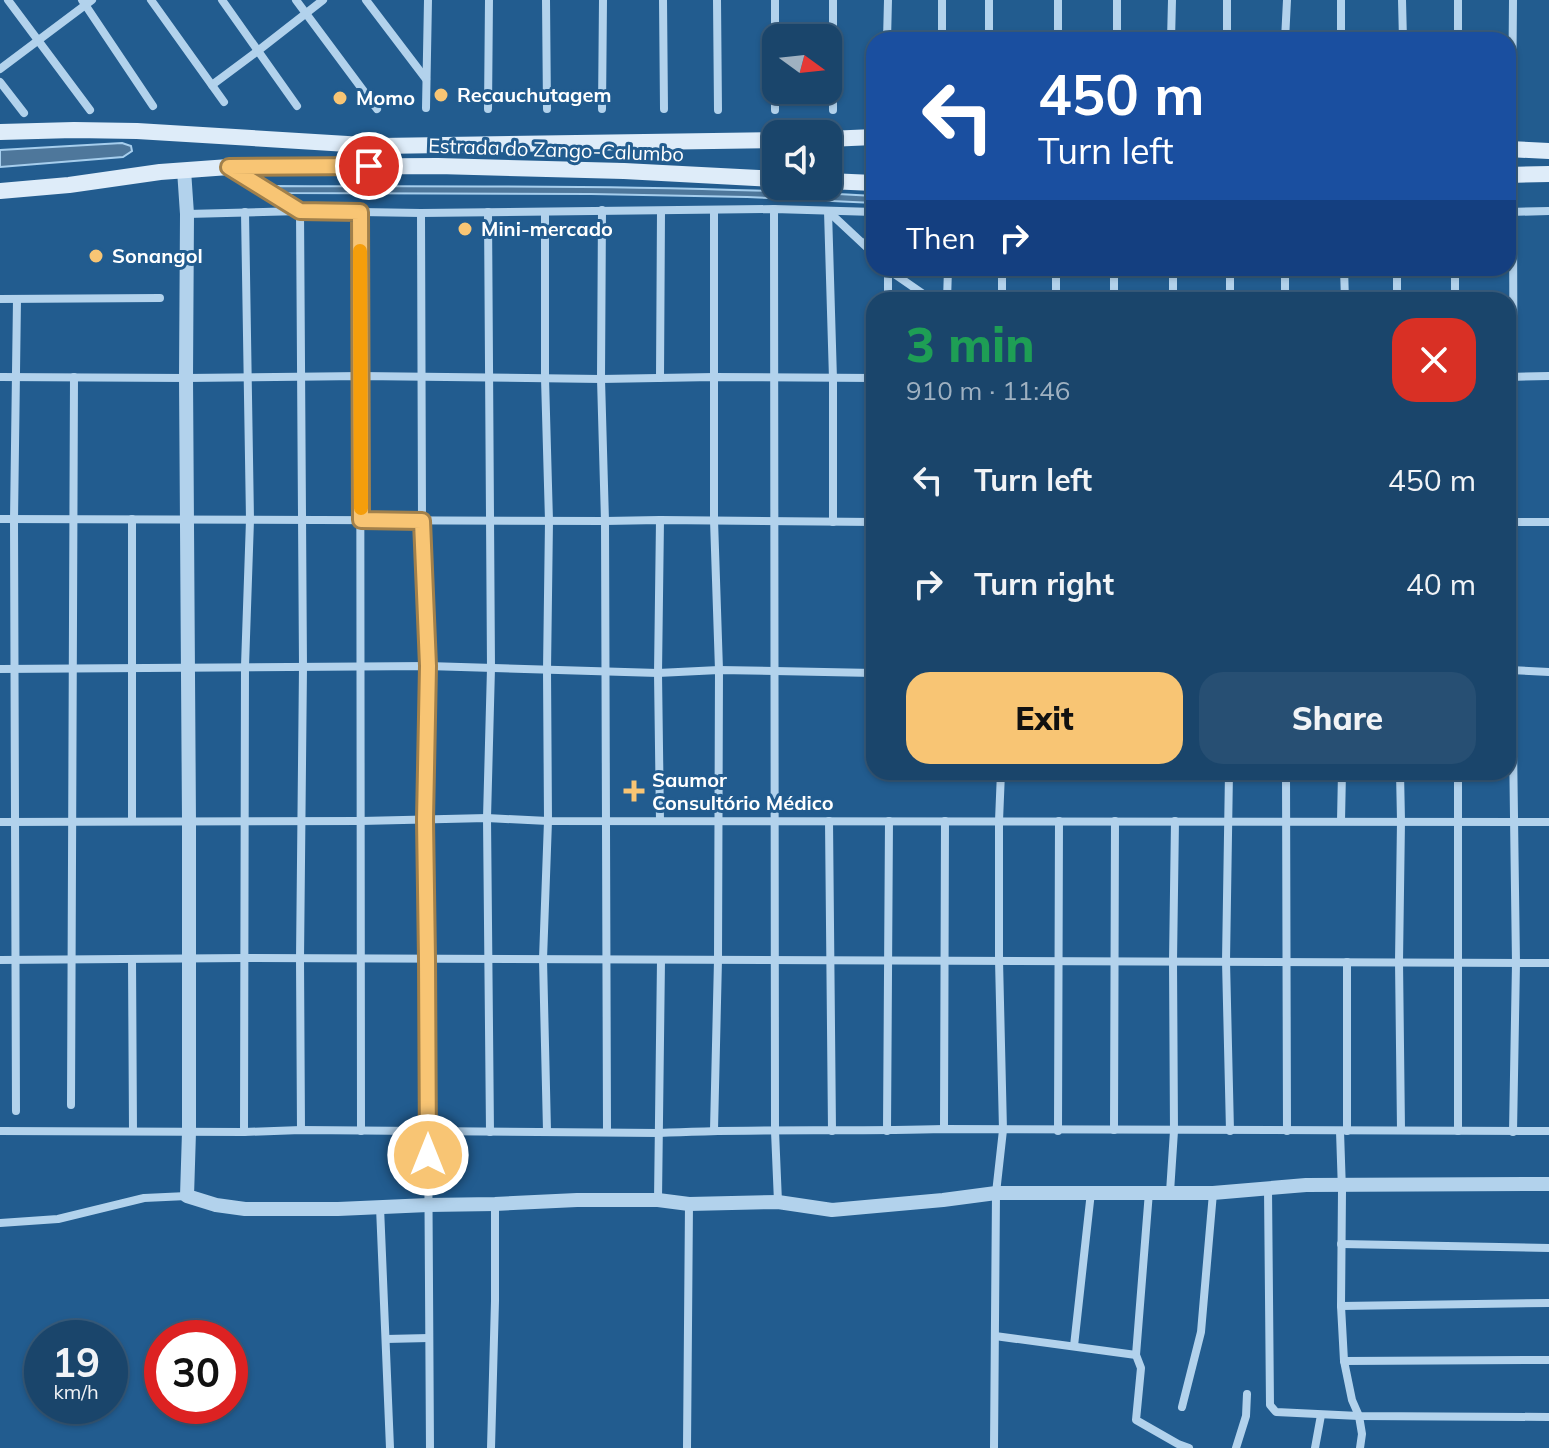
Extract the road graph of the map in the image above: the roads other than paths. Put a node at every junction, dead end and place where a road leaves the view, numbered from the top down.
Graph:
1 (8, 0) edge
2 (151, 0) edge
3 (222, 0) edge
4 (296, 0) edge
5 (323, 0) edge
6 (366, 0) edge
7 (428, 0) edge
8 (489, 0) edge
9 (546, 0) edge
10 (603, 0) edge
11 (663, 0) edge
12 (717, 0) edge
13 (775, 0) edge
14 (833, 0) edge
15 (888, 0) edge
16 (942, 0) edge
17 (989, 0) edge
18 (1058, 0) edge
19 (1117, 0) edge
20 (1172, 0) edge
21 (1227, 0) edge
22 (1287, 0) edge
23 (1341, 0) edge
24 (1402, 0) edge
25 (1458, 0) edge
26 (1513, 0) edge
27 (87, 2) edge
28 (307, 13) junction
29 (887, 32) edge
30 (942, 32) edge
31 (989, 32) edge
32 (1058, 32) edge
33 (1117, 32) edge
34 (1171, 32) edge
35 (1227, 32) edge
36 (1285, 32) edge
37 (1341, 32) edge
38 (1403, 32) edge
39 (1458, 32) edge
40 (1513, 32) edge
41 (38, 41) junction
42 (259, 50) junction
43 (0, 69) edge
44 (427, 80) junction
45 (0, 82) edge
46 (212, 85) junction
47 (224, 102) dead end
48 (153, 106) dead end
49 (297, 106) dead end
50 (426, 108) dead end
51 (377, 109) dead end
52 (488, 109) dead end
53 (547, 109) dead end
54 (602, 109) dead end
55 (664, 109) dead end
56 (90, 110) dead end
57 (718, 110) dead end
58 (775, 110) dead end
59 (833, 110) dead end
60 (24, 113) dead end
61 (0, 132) edge
62 (866, 137) edge
63 (842, 138) edge
64 (762, 140) edge
65 (1516, 149) edge
66 (1549, 151) edge
67 (229, 167) junction
68 (184, 170) junction
69 (1549, 174) edge
70 (1516, 175) edge
71 (762, 178) edge
72 (842, 182) edge
73 (866, 183) edge
74 (0, 191) edge
75 (774, 209) junction
76 (602, 210) junction
77 (714, 210) junction
78 (300, 211) junction
79 (661, 211) junction
80 (828, 211) junction
81 (1549, 211) edge
82 (245, 212) junction
83 (360, 212) junction
84 (488, 212) junction
85 (545, 212) junction
86 (866, 212) edge
87 (1516, 212) edge
88 (421, 213) junction
89 (187, 214) junction
90 (865, 244) edge
91 (897, 276) edge
92 (920, 292) edge
93 (160, 298) dead end
94 (0, 299) edge
95 (17, 299) junction
96 (247, 376) junction
97 (361, 376) junction
98 (1516, 376) edge
99 (1549, 376) edge
100 (0, 377) edge
101 (17, 377) junction
102 (74, 377) junction
103 (302, 377) junction
104 (423, 377) junction
105 (714, 377) junction
106 (186, 378) junction
107 (489, 378) junction
108 (545, 378) junction
109 (660, 378) junction
110 (773, 378) junction
111 (866, 378) edge
112 (601, 379) junction
113 (833, 379) junction
114 (0, 519) edge
115 (132, 519) junction
116 (14, 520) junction
117 (72, 520) junction
118 (187, 520) junction
119 (250, 520) junction
120 (361, 520) junction
121 (660, 520) junction
122 (714, 520) junction
123 (302, 521) junction
124 (422, 521) junction
125 (490, 521) junction
126 (549, 521) junction
127 (605, 521) junction
128 (774, 522) junction
129 (833, 522) junction
130 (866, 522) edge
131 (1516, 522) edge
132 (1549, 522) edge
133 (245, 666) junction
134 (428, 666) junction
135 (303, 667) junction
136 (361, 667) junction
137 (188, 668) junction
138 (491, 668) junction
139 (0, 669) edge
140 (16, 669) junction
141 (73, 669) junction
142 (132, 669) junction
143 (547, 670) junction
144 (719, 670) junction
145 (1516, 670) edge
146 (605, 671) junction
147 (774, 672) junction
148 (1549, 672) edge
149 (658, 673) junction
150 (866, 673) edge
151 (1001, 780) edge
152 (1229, 780) edge
153 (1286, 780) edge
154 (1342, 780) edge
155 (1400, 780) edge
156 (1458, 780) edge
157 (1513, 780) edge
158 (487, 818) junction
159 (425, 820) junction
160 (132, 821) junction
161 (302, 821) junction
162 (361, 821) junction
163 (548, 821) junction
164 (606, 821) junction
165 (660, 821) junction
166 (718, 821) junction
167 (774, 821) junction
168 (829, 821) junction
169 (889, 821) junction
170 (945, 821) junction
171 (999, 821) junction
172 (1059, 821) junction
173 (1115, 821) junction
174 (1175, 821) junction
175 (1341, 821) junction
176 (1401, 821) junction
177 (1458, 821) junction
178 (0, 822) edge
179 (15, 822) junction
180 (72, 822) junction
181 (189, 822) junction
182 (246, 822) junction
183 (1229, 822) junction
184 (1287, 822) junction
185 (1514, 822) junction
186 (1549, 822) edge
187 (245, 958) junction
188 (132, 959) junction
189 (188, 959) junction
190 (300, 959) junction
191 (361, 959) junction
192 (427, 959) junction
193 (543, 959) junction
194 (0, 960) edge
195 (15, 960) junction
196 (71, 960) junction
197 (487, 960) junction
198 (607, 960) junction
199 (661, 960) junction
200 (718, 960) junction
201 (775, 960) junction
202 (831, 960) junction
203 (888, 960) junction
204 (944, 960) junction
205 (999, 960) junction
206 (1058, 961) junction
207 (1173, 961) junction
208 (1226, 961) junction
209 (1399, 961) junction
210 (1114, 962) junction
211 (1287, 962) junction
212 (1347, 962) junction
213 (1457, 962) junction
214 (1516, 963) junction
215 (1549, 963) edge
216 (71, 1105) dead end
217 (16, 1111) dead end
218 (944, 1129) junction
219 (301, 1130) junction
220 (714, 1130) junction
221 (1003, 1130) junction
222 (1114, 1130) junction
223 (1401, 1130) junction
224 (0, 1131) edge
225 (133, 1131) junction
226 (361, 1131) junction
227 (427, 1131) junction
228 (547, 1131) junction
229 (607, 1131) junction
230 (775, 1131) junction
231 (832, 1131) junction
232 (887, 1131) junction
233 (1058, 1131) junction
234 (1174, 1131) junction
235 (1230, 1131) junction
236 (1287, 1131) junction
237 (1343, 1131) junction
238 (1458, 1131) junction
239 (1549, 1131) edge
240 (189, 1132) junction
241 (244, 1132) junction
242 (490, 1132) junction
243 (1513, 1132) junction
244 (659, 1133) junction
245 (1549, 1184) edge
246 (1342, 1185) junction
247 (1268, 1189) junction
248 (1091, 1192) junction
249 (1149, 1192) junction
250 (1170, 1192) junction
251 (996, 1193) junction
252 (1213, 1193) junction
253 (187, 1196) junction
254 (658, 1200) junction
255 (778, 1202) junction
256 (495, 1204) junction
257 (689, 1204) junction
258 (428, 1205) junction
259 (380, 1207) junction
260 (0, 1223) edge
261 (1341, 1244) junction
262 (1549, 1248) edge
263 (1549, 1303) edge
264 (1341, 1306) junction
265 (995, 1336) junction
266 (429, 1338) junction
267 (386, 1339) junction
268 (1074, 1346) junction
269 (1136, 1355) junction
270 (1549, 1360) edge
271 (1344, 1361) junction
272 (1247, 1394) dead end
273 (1182, 1407) dead end
274 (1321, 1415) junction
275 (1359, 1416) junction
276 (1549, 1417) edge
277 (390, 1448) edge
278 (430, 1448) edge
279 (491, 1448) edge
280 (687, 1448) edge
281 (994, 1448) edge
282 (1189, 1448) edge
283 (1236, 1448) edge
284 (1315, 1448) edge
285 (1360, 1448) edge

1 - 41 street
2 - 46 street
3 - 42 street
4 - 28 street
5 - 28 street
6 - 44 street
7 - 44 street
8 - 52 street
9 - 53 street
10 - 54 street
11 - 55 street
12 - 57 street
13 - 58 street
14 - 59 street
15 - 29 street
16 - 30 street
17 - 31 street
18 - 32 street
19 - 33 street
20 - 34 street
21 - 35 street
22 - 36 street
23 - 37 street
24 - 38 street
25 - 39 street
26 - 40 street
27 - 41 street
27 - 48 street
28 - 42 street
28 - 51 street
41 - 43 street
41 - 56 street
42 - 46 street
42 - 49 street
44 - 50 street
45 - 60 street
46 - 47 street
61 - 64 main road, Estrada do Zango-Calumbo
62 - 63 main road
65 - 66 main road
67 - 68 main road, Estrada do Zango-Calumbo
67 - 71 main road, Estrada do Zango-Calumbo
67 - 78 street
68 - 74 main road, Estrada do Zango-Calumbo
68 - 89 street
69 - 70 main road
72 - 73 main road
75 - 77 street
75 - 80 street
75 - 110 street
76 - 79 street
76 - 85 street
76 - 112 street
77 - 79 street
77 - 105 street
78 - 82 street
78 - 83 street
78 - 103 street
79 - 109 street
80 - 86 street
80 - 90 street
80 - 113 street
81 - 87 street
82 - 89 street
82 - 96 street
83 - 88 street
83 - 97 street
84 - 85 street
84 - 88 street
84 - 107 street
85 - 108 street
88 - 104 street
89 - 106 street
91 - 92 street
93 - 95 street
94 - 95 street
95 - 101 street
96 - 103 street
96 - 106 street
96 - 119 street
97 - 103 street
97 - 104 street
97 - 120 street
98 - 99 street
100 - 101 street
101 - 102 street
101 - 116 street
102 - 106 street
102 - 117 street
103 - 123 street
104 - 107 street
104 - 124 street
105 - 109 street
105 - 110 street
105 - 122 street
106 - 118 street
107 - 108 street
107 - 125 street
108 - 112 street
108 - 126 street
109 - 112 street
110 - 113 street
110 - 128 street
111 - 113 street
112 - 127 street
113 - 129 street
114 - 116 street
115 - 117 street
115 - 118 street
115 - 142 street
116 - 117 street
116 - 140 street
117 - 141 street
118 - 119 street
118 - 137 street
119 - 123 street
119 - 133 street
120 - 123 street
120 - 124 street
120 - 136 street
121 - 122 street
121 - 127 street
121 - 149 street
122 - 128 street
122 - 144 street
123 - 135 street
124 - 125 street
124 - 134 street
125 - 126 street
125 - 138 street
126 - 127 street
126 - 143 street
127 - 146 street
128 - 129 street
128 - 147 street
129 - 130 street
131 - 132 street
133 - 135 street
133 - 137 street
133 - 182 street
134 - 136 street
134 - 138 street
134 - 159 street
135 - 136 street
135 - 161 street
136 - 162 street
137 - 142 street
137 - 181 street
138 - 143 street
138 - 158 street
139 - 140 street
140 - 141 street
140 - 179 street
141 - 142 street
141 - 180 street
142 - 160 street
143 - 146 street
143 - 163 street
144 - 147 street
144 - 149 street
144 - 166 street
145 - 148 street
146 - 149 street
146 - 164 street
147 - 150 street
147 - 167 street
149 - 165 street
151 - 171 street
152 - 183 street
153 - 184 street
154 - 175 street
155 - 176 street
156 - 177 street
157 - 185 street
158 - 159 street
158 - 163 street
158 - 197 street
159 - 162 street
159 - 192 street
160 - 180 street
160 - 181 street
161 - 162 street
161 - 182 street
161 - 190 street
162 - 191 street
163 - 164 street
163 - 193 street
164 - 165 street
164 - 198 street
165 - 166 street
166 - 167 street
166 - 200 street
167 - 168 street
167 - 201 street
168 - 169 street
168 - 202 street
169 - 170 street
169 - 203 street
170 - 171 street
170 - 204 street
171 - 172 street
171 - 205 street
172 - 173 street
172 - 206 street
173 - 174 street
173 - 210 street
174 - 183 street
174 - 207 street
175 - 176 street
175 - 184 street
176 - 177 street
176 - 209 street
177 - 185 street
177 - 213 street
178 - 179 street
179 - 180 street
179 - 195 street
180 - 196 street
181 - 182 street
181 - 189 street
182 - 187 street
183 - 184 street
183 - 208 street
184 - 211 street
185 - 186 street
185 - 214 street
187 - 189 street
187 - 190 street
187 - 241 street
188 - 189 street
188 - 196 street
188 - 225 street
189 - 240 street
190 - 191 street
190 - 219 street
191 - 192 street
191 - 226 street
192 - 197 street
192 - 227 street
193 - 197 street
193 - 198 street
193 - 228 street
194 - 195 street
195 - 196 street
195 - 217 street
196 - 216 street
197 - 242 street
198 - 199 street
198 - 229 street
199 - 200 street
199 - 244 street
200 - 201 street
200 - 220 street
201 - 202 street
201 - 230 street
202 - 203 street
202 - 231 street
203 - 204 street
203 - 232 street
204 - 205 street
204 - 218 street
205 - 206 street
205 - 221 street
206 - 210 street
206 - 233 street
207 - 208 street
207 - 210 street
207 - 234 street
208 - 211 street
208 - 235 street
209 - 212 street
209 - 213 street
209 - 223 street
210 - 222 street
211 - 212 street
211 - 236 street
212 - 237 street
213 - 214 street
213 - 238 street
214 - 215 street
214 - 243 street
218 - 221 street
218 - 232 street
219 - 226 street
219 - 241 street
220 - 230 street
220 - 244 street
221 - 233 street
221 - 251 street
222 - 233 street
222 - 234 street
223 - 237 street
223 - 238 street
224 - 225 street
225 - 240 street
226 - 227 street
227 - 242 street
227 - 258 street
228 - 229 street
228 - 242 street
229 - 244 street
230 - 231 street
230 - 255 street
231 - 232 street
234 - 235 street
234 - 250 street
235 - 236 street
236 - 237 street
237 - 246 street
238 - 243 street
239 - 243 street
240 - 241 street
240 - 253 street
244 - 254 street
245 - 246 street
246 - 247 street
246 - 261 street
247 - 252 street
247 - 274 street
248 - 249 street
248 - 251 street
248 - 268 street
249 - 250 street
249 - 269 street
250 - 252 street
251 - 255 street
251 - 265 street
252 - 273 street
253 - 259 street
253 - 260 street
254 - 256 street
254 - 257 street
255 - 257 street
256 - 258 street
256 - 279 street
257 - 280 street
258 - 259 street
258 - 266 street
259 - 267 street
261 - 262 street
261 - 264 street
263 - 264 street
264 - 271 street
265 - 268 street
265 - 281 street
266 - 267 street
266 - 278 street
267 - 277 street
268 - 269 street
269 - 282 street
270 - 271 street
271 - 275 street
272 - 283 street
274 - 275 street
274 - 284 street
275 - 276 street
275 - 285 street

